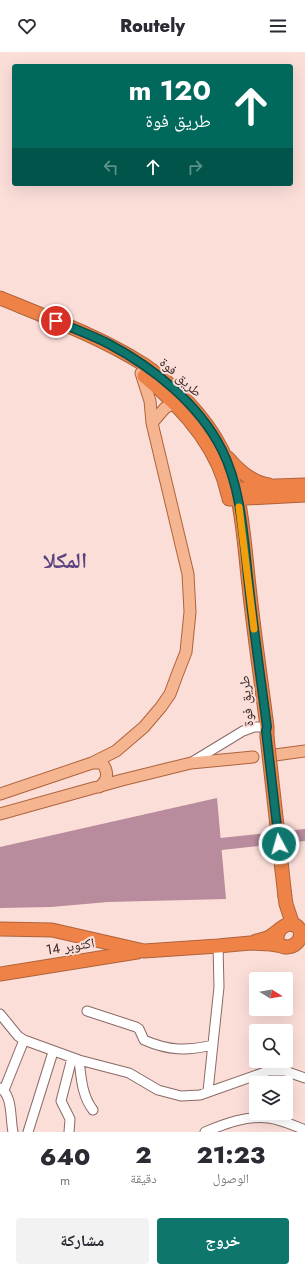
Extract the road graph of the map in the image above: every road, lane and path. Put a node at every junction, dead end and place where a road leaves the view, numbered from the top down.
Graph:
1 (0, 298) edge
2 (0, 306) edge
3 (141, 373) junction
4 (179, 400) junction
5 (152, 423) junction
6 (223, 451) junction
7 (305, 485) edge
8 (274, 491) junction
9 (232, 495) junction
10 (305, 495) edge
11 (242, 530) junction
12 (266, 731) junction
13 (116, 751) junction
14 (305, 751) edge
15 (275, 755) dead end
16 (253, 757) dead end
17 (92, 763) junction
18 (191, 763) junction
19 (122, 780) junction
20 (99, 787) junction
21 (0, 794) edge
22 (0, 814) edge
23 (0, 929) edge
24 (296, 933) edge
25 (250, 943) junction
26 (218, 946) junction
27 (144, 951) junction
28 (0, 974) edge
29 (87, 1011) dead end
30 (0, 1014) edge
31 (24, 1040) junction
32 (213, 1045) junction
33 (52, 1052) junction
34 (75, 1059) junction
35 (305, 1078) edge
36 (2, 1089) edge
37 (208, 1091) junction
38 (93, 1110) dead end
39 (305, 1130) edge
40 (12, 1132) edge
41 (28, 1132) edge
42 (69, 1132) edge
43 (205, 1132) edge

1 - 4 highway, طريق فوة
2 - 3 highway, طريق فوة
3 - 4 highway, طريق فوة
3 - 5 main road
4 - 5 main road
4 - 6 highway, طريق فوة
4 - 9 highway, طريق فوة
5 - 13 main road
6 - 8 highway
6 - 9 highway, طريق فوة
7 - 8 highway
8 - 9 highway
8 - 10 highway
8 - 11 highway
9 - 11 highway, طريق فوة
9 - 12 highway, طريق فوة
11 - 12 highway, طريق فوة
12 - 18 street
12 - 24 highway, bridge
13 - 17 main road
13 - 19 main road
14 - 15 main road
16 - 18 main road
17 - 20 main road
17 - 21 main road
18 - 19 main road
19 - 20 main road
20 - 22 main road
23 - 27 highway
24 - 25 highway
24 - 25 highway
25 - 26 highway
26 - 27 highway
26 - 32 street
27 - 28 highway, 14 اكتوبر
29 - 32 street
30 - 31 street
31 - 33 street
31 - 36 street
32 - 37 street
33 - 34 street
33 - 41 street
34 - 37 street
34 - 38 street
34 - 42 street
35 - 37 street
36 - 40 street
39 - 43 street

